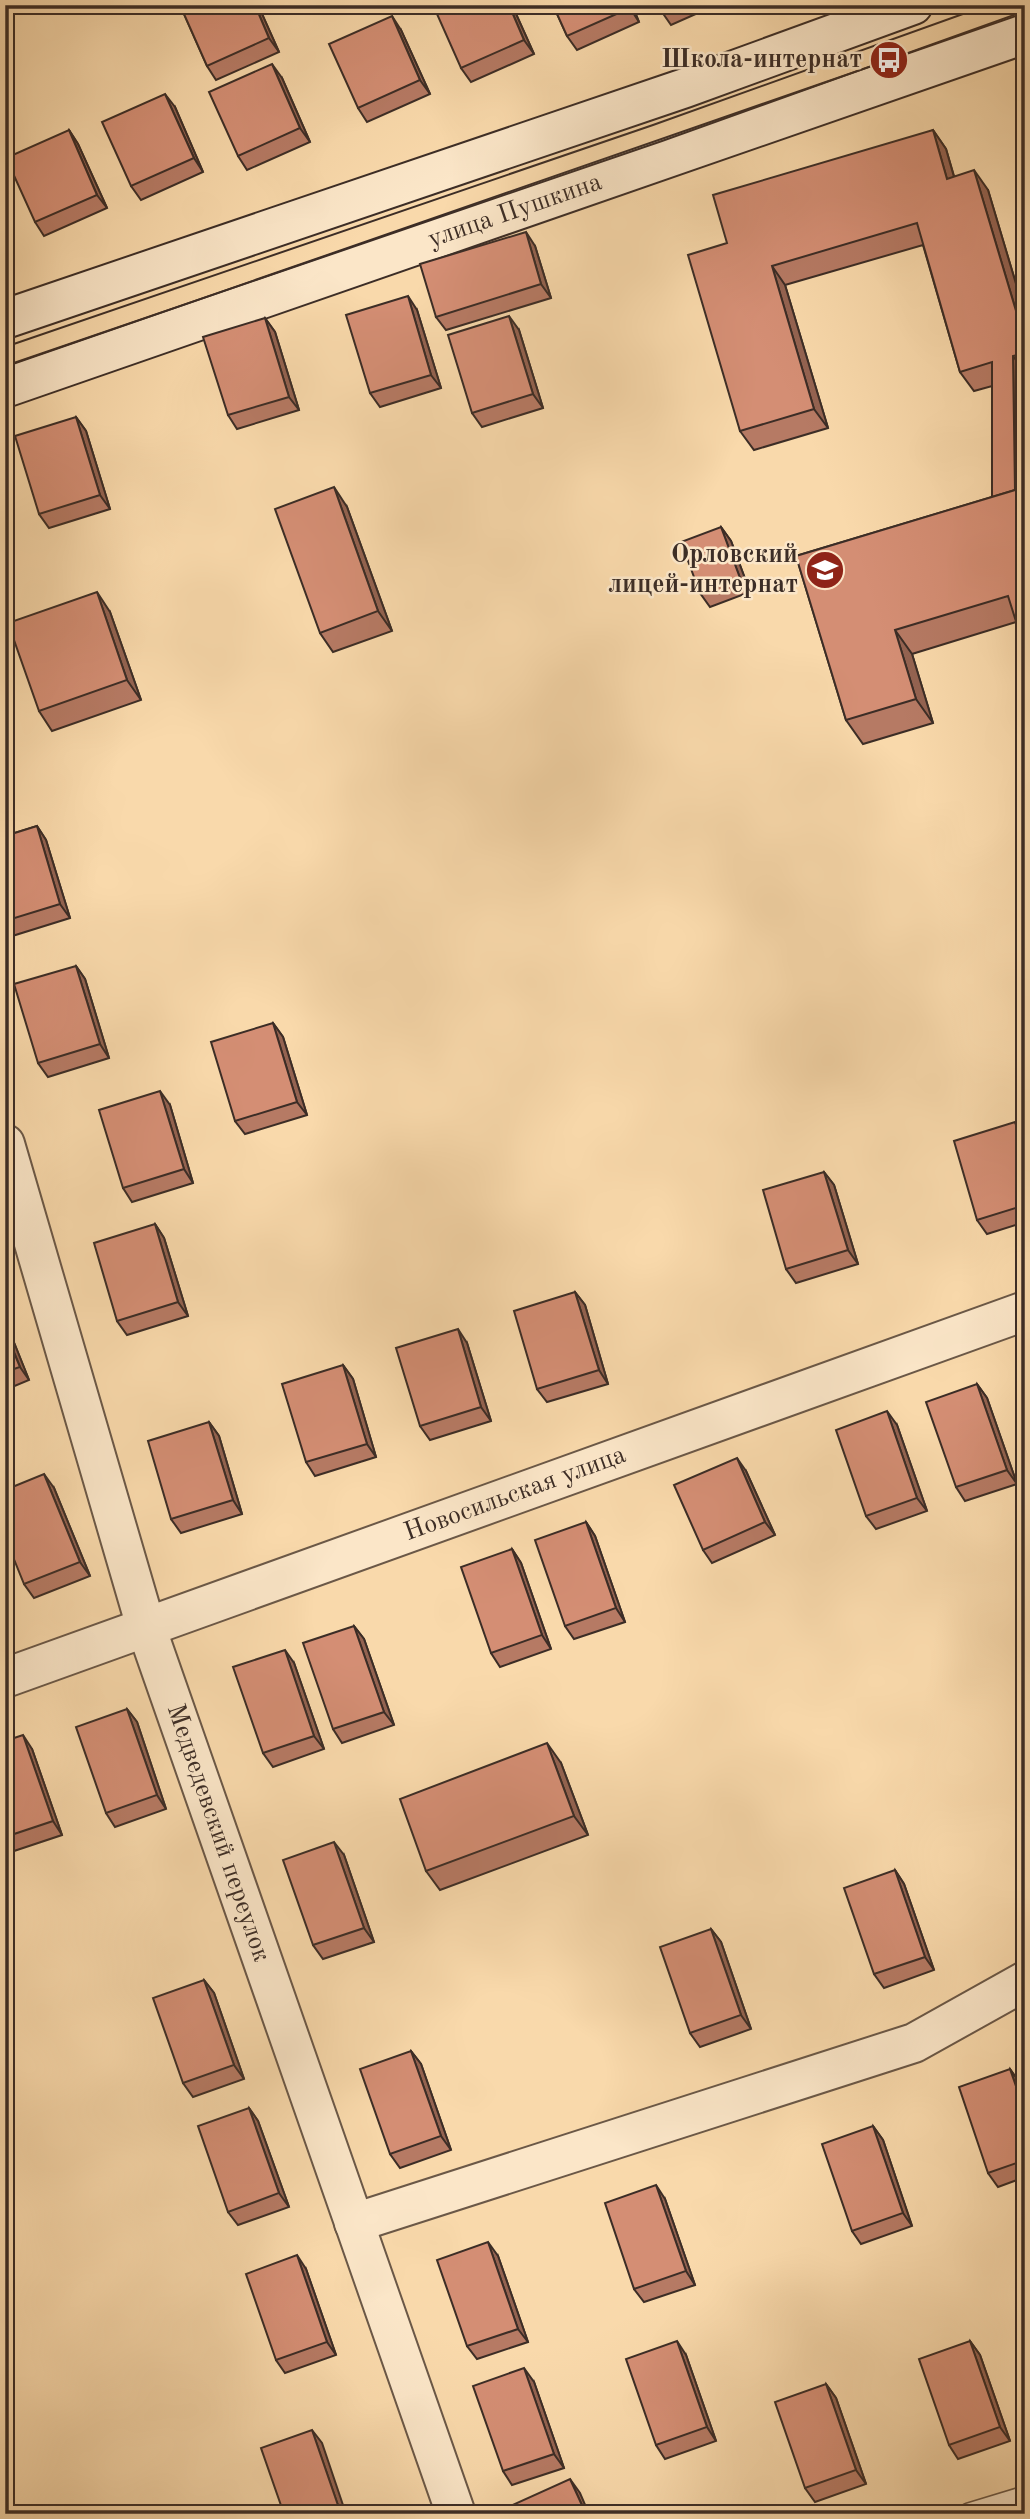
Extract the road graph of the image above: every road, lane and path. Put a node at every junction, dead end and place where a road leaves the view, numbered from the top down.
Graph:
1 (914, 5) edge
2 (1025, 34) edge
3 (5, 319) edge
4 (5, 388) edge
5 (5, 1144) edge
6 (1025, 1311) edge
7 (146, 1628) junction
8 (5, 1678) edge
9 (1025, 1981) edge
10 (354, 2223) junction
11 (1025, 2497) edge
12 (456, 2514) edge
13 (969, 2514) edge

1 - 3 street
2 - 4 street, улица Пушкина
5 - 7 street, Медведевский переулок
6 - 7 street, Новосильская улица
7 - 8 street, Новосильская улица
7 - 10 street, Медведевский переулок
9 - 10 street
10 - 12 street, Медведевский переулок
11 - 13 lane

